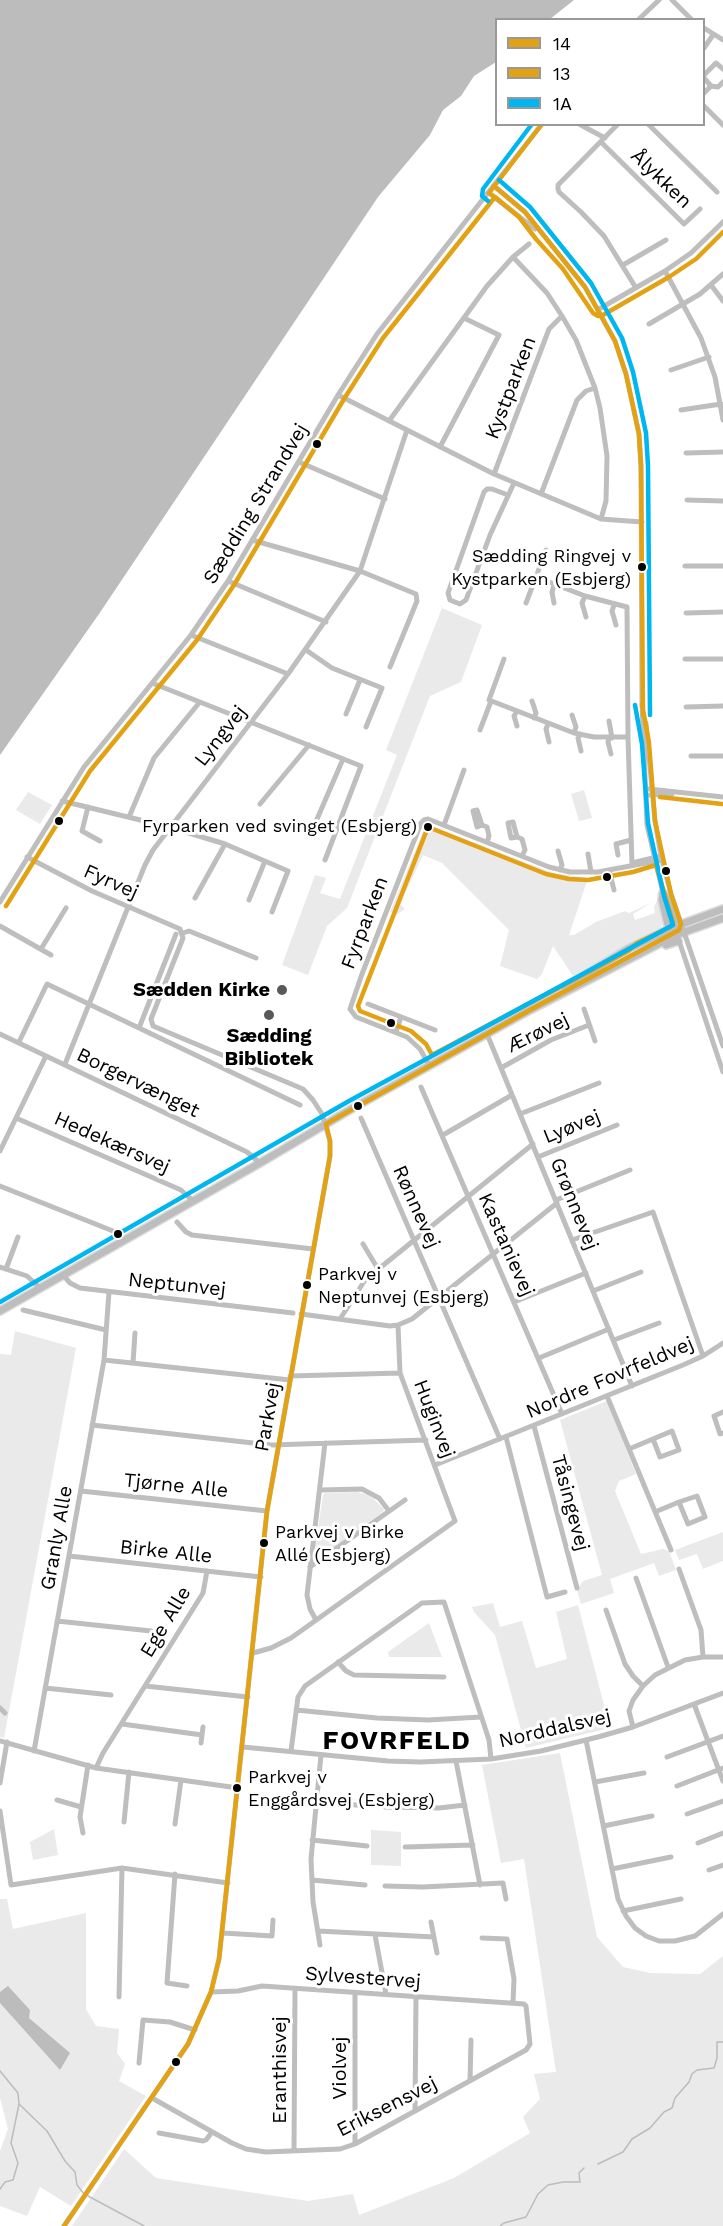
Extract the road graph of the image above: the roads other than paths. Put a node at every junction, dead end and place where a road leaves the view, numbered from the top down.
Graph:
1 (659, 0) edge
2 (672, 0) edge
3 (640, 18) edge
4 (690, 18) edge
5 (705, 29) edge
6 (713, 35) junction
7 (723, 40) edge
8 (705, 47) edge
9 (723, 69) edge
10 (705, 76) edge
11 (705, 78) edge
12 (723, 82) edge
13 (711, 86) junction
14 (705, 92) edge
15 (705, 107) edge
16 (540, 126) edge
17 (582, 126) edge
18 (616, 126) edge
19 (650, 126) edge
20 (723, 126) edge
21 (603, 140) junction
22 (494, 186) junction
23 (717, 192) dead end
24 (489, 193) junction
25 (700, 209) dead end
26 (723, 222) edge
27 (541, 234) junction
28 (666, 240) dead end
29 (529, 244) dead end
30 (513, 257) junction
31 (623, 266) junction
32 (665, 271) junction
33 (723, 274) edge
34 (711, 285) junction
35 (636, 288) junction
36 (723, 301) edge
37 (684, 304) junction
38 (599, 309) junction
39 (562, 316) junction
40 (464, 318) junction
41 (649, 324) dead end
42 (709, 357) junction
43 (671, 370) dead end
44 (595, 388) junction
45 (338, 395) junction
46 (721, 401) edge
47 (681, 410) dead end
48 (723, 420) edge
49 (389, 421) junction
50 (407, 430) junction
51 (440, 447) junction
52 (723, 452) edge
53 (686, 453) dead end
54 (299, 462) junction
55 (494, 474) junction
56 (514, 483) junction
57 (541, 494) junction
58 (508, 495) junction
59 (385, 499) junction
60 (687, 500) dead end
61 (723, 501) edge
62 (600, 519) junction
63 (642, 522) junction
64 (252, 540) junction
65 (546, 550) dead end
66 (685, 566) dead end
67 (723, 566) edge
68 (360, 571) junction
69 (536, 577) junction
70 (228, 581) junction
71 (554, 585) junction
72 (585, 596) junction
73 (526, 603) dead end
74 (554, 603) dead end
75 (614, 605) junction
76 (686, 612) dead end
77 (723, 612) edge
78 (586, 617) dead end
79 (326, 621) junction
80 (616, 625) dead end
81 (191, 635) junction
82 (306, 650) junction
83 (504, 659) dead end
84 (686, 659) dead end
85 (723, 659) edge
86 (390, 667) dead end
87 (288, 674) junction
88 (360, 680) junction
89 (152, 683) junction
90 (491, 701) junction
91 (532, 701) dead end
92 (199, 702) junction
93 (723, 706) edge
94 (686, 707) dead end
95 (517, 711) junction
96 (346, 714) dead end
97 (572, 715) dead end
98 (534, 718) junction
99 (609, 721) dead end
100 (251, 722) junction
101 (548, 724) junction
102 (516, 726) dead end
103 (366, 727) dead end
104 (480, 730) dead end
105 (577, 733) junction
106 (628, 737) junction
107 (611, 738) junction
108 (549, 741) dead end
109 (309, 746) junction
110 (581, 751) dead end
111 (611, 754) dead end
112 (691, 756) dead end
113 (723, 756) edge
114 (343, 759) junction
115 (464, 770) dead end
116 (648, 792) junction
117 (723, 797) edge
118 (62, 801) junction
119 (260, 804) dead end
120 (88, 807) junction
121 (129, 817) junction
122 (444, 825) junction
123 (482, 825) dead end
124 (169, 827) junction
125 (311, 833) dead end
126 (517, 837) dead end
127 (632, 840) junction
128 (100, 841) dead end
129 (487, 842) junction
130 (225, 844) junction
131 (558, 851) dead end
132 (588, 854) dead end
133 (618, 855) dead end
134 (522, 856) junction
135 (27, 857) junction
136 (662, 858) junction
137 (325, 860) dead end
138 (655, 860) junction
139 (265, 861) junction
140 (632, 865) junction
141 (560, 870) junction
142 (609, 870) junction
143 (591, 872) junction
144 (614, 890) dead end
145 (663, 893) joint
146 (195, 898) dead end
147 (249, 900) dead end
148 (0, 902) edge
149 (128, 906) junction
150 (66, 908) dead end
151 (723, 909) edge
152 (272, 912) dead end
153 (723, 918) edge
154 (0, 926) edge
155 (678, 929) junction
156 (179, 933) junction
157 (41, 949) junction
158 (171, 949) junction
159 (178, 952) junction
160 (51, 955) dead end
161 (256, 958) dead end
162 (89, 1004) junction
163 (368, 1004) dead end
164 (584, 1009) dead end
165 (530, 1010) junction
166 (401, 1017) junction
167 (589, 1025) junction
168 (139, 1028) junction
169 (435, 1030) dead end
170 (396, 1032) junction
171 (0, 1034) edge
172 (487, 1034) junction
173 (595, 1041) dead end
174 (19, 1042) junction
175 (723, 1046) edge
176 (46, 1056) junction
177 (64, 1064) junction
178 (429, 1065) junction
179 (501, 1068) junction
180 (723, 1072) edge
181 (599, 1083) dead end
182 (290, 1084) junction
183 (421, 1088) dead end
184 (512, 1095) junction
185 (284, 1097) junction
186 (300, 1104) dead end
187 (520, 1114) junction
188 (16, 1118) junction
189 (361, 1118) dead end
190 (326, 1124) junction
191 (617, 1125) dead end
192 (442, 1135) junction
193 (533, 1144) junction
194 (0, 1151) edge
195 (538, 1157) junction
196 (260, 1163) junction
197 (630, 1170) dead end
198 (0, 1186) edge
199 (468, 1196) junction
200 (193, 1201) junction
201 (556, 1202) junction
202 (177, 1222) dead end
203 (113, 1231) dead end
204 (18, 1237) dead end
205 (414, 1239) junction
206 (572, 1240) junction
207 (363, 1244) dead end
208 (313, 1249) junction
209 (494, 1254) junction
210 (3, 1268) edge
211 (378, 1269) junction
212 (641, 1272) dead end
213 (586, 1273) junction
214 (63, 1275) junction
215 (40, 1288) junction
216 (594, 1291) junction
217 (109, 1292) junction
218 (439, 1298) junction
219 (514, 1302) junction
220 (23, 1310) dead end
221 (0, 1311) edge
222 (293, 1313) dead end
223 (301, 1314) junction
224 (340, 1319) junction
225 (659, 1323) dead end
226 (398, 1325) junction
227 (609, 1329) junction
228 (106, 1330) junction
229 (135, 1333) dead end
230 (614, 1340) junction
231 (723, 1343) edge
232 (703, 1356) junction
233 (539, 1358) junction
234 (104, 1360) junction
235 (133, 1363) junction
236 (400, 1373) junction
237 (290, 1378) junction
238 (632, 1386) junction
239 (607, 1396) junction
240 (723, 1412) edge
241 (562, 1414) junction
242 (92, 1425) junction
243 (534, 1426) junction
244 (723, 1433) edge
245 (503, 1438) junction
246 (653, 1439) junction
247 (426, 1440) junction
248 (326, 1443) junction
249 (278, 1444) junction
250 (629, 1449) junction
251 (435, 1465) junction
252 (320, 1490) junction
253 (81, 1491) junction
254 (405, 1500) dead end
255 (680, 1502) junction
256 (267, 1511) junction
257 (389, 1511) junction
258 (655, 1512) junction
259 (671, 1550) dead end
260 (69, 1556) junction
261 (310, 1566) junction
262 (679, 1569) dead end
263 (207, 1571) junction
264 (261, 1577) junction
265 (636, 1578) dead end
266 (577, 1588) dead end
267 (565, 1592) dead end
268 (606, 1610) dead end
269 (316, 1620) junction
270 (57, 1621) junction
271 (151, 1631) dead end
272 (253, 1653) junction
273 (703, 1657) junction
274 (723, 1657) edge
275 (339, 1662) junction
276 (668, 1667) junction
277 (444, 1677) dead end
278 (145, 1686) junction
279 (643, 1686) junction
280 (45, 1688) junction
281 (723, 1693) edge
282 (111, 1695) dead end
283 (248, 1697) junction
284 (694, 1704) junction
285 (296, 1710) junction
286 (481, 1717) junction
287 (122, 1724) junction
288 (203, 1727) dead end
289 (633, 1727) junction
290 (202, 1735) junction
291 (723, 1736) edge
292 (586, 1740) junction
293 (0, 1741) edge
294 (708, 1741) junction
295 (7, 1742) junction
296 (201, 1743) dead end
297 (243, 1747) junction
298 (34, 1751) junction
299 (291, 1751) junction
300 (321, 1755) junction
301 (667, 1757) dead end
302 (491, 1759) junction
303 (456, 1761) junction
304 (88, 1765) junction
305 (96, 1768) junction
306 (721, 1769) edge
307 (129, 1772) junction
308 (644, 1773) dead end
309 (181, 1780) junction
310 (723, 1781) edge
311 (595, 1782) junction
312 (0, 1783) edge
313 (677, 1786) dead end
314 (238, 1788) junction
315 (57, 1800) dead end
316 (315, 1800) junction
317 (723, 1801) edge
318 (465, 1805) junction
319 (366, 1806) dead end
320 (81, 1807) junction
321 (385, 1807) dead end
322 (0, 1811) edge
323 (687, 1814) dead end
324 (652, 1816) dead end
325 (124, 1822) dead end
326 (176, 1824) dead end
327 (604, 1826) junction
328 (83, 1833) dead end
329 (723, 1833) edge
330 (312, 1840) junction
331 (698, 1843) dead end
332 (473, 1845) junction
333 (367, 1846) dead end
334 (405, 1847) dead end
335 (671, 1857) dead end
336 (723, 1865) edge
337 (123, 1868) junction
338 (612, 1869) junction
339 (709, 1870) dead end
340 (175, 1874) junction
341 (312, 1880) junction
342 (228, 1883) junction
343 (480, 1885) junction
344 (365, 1886) dead end
345 (385, 1886) dead end
346 (506, 1899) dead end
347 (681, 1899) dead end
348 (623, 1911) junction
349 (723, 1914) edge
350 (273, 1920) dead end
351 (431, 1923) dead end
352 (318, 1930) junction
353 (223, 1933) junction
354 (375, 1935) junction
355 (434, 1937) junction
356 (482, 1938) dead end
357 (320, 1944) dead end
358 (437, 1953) dead end
359 (187, 1986) dead end
360 (296, 1989) junction
361 (211, 1992) junction
362 (355, 1993) junction
363 (386, 1994) junction
364 (119, 1996) dead end
365 (416, 1997) junction
366 (513, 2002) junction
367 (526, 2006) joint
368 (195, 2030) junction
369 (471, 2040) dead end
370 (139, 2063) dead end
371 (470, 2081) junction
372 (152, 2098) junction
373 (415, 2111) junction
374 (212, 2132) junction
375 (159, 2133) dead end
376 (356, 2144) junction
377 (294, 2151) junction
378 (64, 2226) edge

1 - 3 street
2 - 4 street
5 - 6 street
6 - 7 street
6 - 8 street
9 - 10 street
11 - 13 street
12 - 13 street
13 - 14 street
15 - 20 street
16 - 22 street, Sædding Strandvej
17 - 21 street, Ålykken
18 - 21 street
19 - 23 street, Ålykken
21 - 25 street, Ålykken
21 - 31 street
22 - 24 street, Sædding Strandvej
22 - 27 street
24 - 27 street
24 - 45 street, Sædding Strandvej
26 - 32 street
27 - 38 street
28 - 31 street
29 - 30 street
30 - 39 street
30 - 40 street
31 - 35 street
32 - 35 street
32 - 37 street
33 - 34 street
34 - 36 street
34 - 37 street
35 - 38 street
37 - 41 street
37 - 42 street
38 - 63 street
39 - 44 street
39 - 55 street, Kystparken
40 - 49 street
40 - 51 street, Kystparken
42 - 43 street
42 - 46 street
44 - 57 street
44 - 62 street
45 - 49 street
45 - 54 street, Sædding Strandvej
46 - 47 street
46 - 48 street
49 - 50 street
50 - 51 street
50 - 59 street, Lyngvej
51 - 55 street
52 - 53 street
54 - 59 street
54 - 64 street, Sædding Strandvej
55 - 56 street
56 - 57 street
56 - 58 street
57 - 62 street
58 - 58 street
59 - 68 street, Lyngvej
60 - 61 street
62 - 63 street
63 - 116 street
64 - 68 street
64 - 70 street, Sædding Strandvej
65 - 69 street
66 - 67 street
68 - 79 street, Lyngvej
68 - 86 street
69 - 71 street
69 - 73 street
70 - 79 street
70 - 81 street, Sædding Strandvej
71 - 72 street
71 - 74 street
72 - 75 street
72 - 78 street
75 - 80 street
75 - 106 street
76 - 77 street
79 - 82 street, Lyngvej
81 - 87 street
81 - 89 street, Sædding Strandvej
82 - 87 street, Lyngvej
82 - 88 street
83 - 90 street
84 - 85 street
87 - 100 street, Lyngvej
88 - 96 street
88 - 103 street
89 - 92 street
89 - 118 street, Sædding Strandvej
90 - 95 street
90 - 104 street
91 - 98 street
92 - 100 street
92 - 121 street
93 - 94 street
95 - 98 street
95 - 102 street
97 - 105 street
98 - 101 street
99 - 107 street
100 - 109 street
100 - 124 street, Lyngvej
101 - 105 street
101 - 108 street
105 - 107 street
105 - 110 street
106 - 107 street
106 - 127 street
107 - 111 street
109 - 114 street
109 - 119 street
112 - 113 street
114 - 125 street
114 - 137 street
115 - 122 street
116 - 117 street
116 - 136 street
116 - 138 street
118 - 120 street
118 - 135 street, Sædding Strandvej
120 - 121 street
120 - 128 street
121 - 124 street
122 - 129 street, Fyrparken
122 - 170 street, Fyrparken
123 - 129 street
124 - 130 street
124 - 149 street, Lyngvej
126 - 134 street
127 - 133 street
127 - 140 street
129 - 134 street, Fyrparken
130 - 139 street
130 - 146 street
131 - 141 street
132 - 143 street
134 - 141 street, Fyrparken
135 - 148 street, Sædding Strandvej
135 - 149 street, Fyrvej
136 - 138 street, Fyrparken
136 - 155 street
138 - 140 street, Fyrparken
138 - 145 street
139 - 147 street
139 - 152 street
140 - 142 street, Fyrparken
141 - 143 street, Fyrparken
142 - 143 street, Fyrparken
142 - 144 street
145 - 155 main road
149 - 156 street, Fyrvej
149 - 162 street, Lyngvej
150 - 157 street
151 - 155 main road
153 - 155 main road
154 - 157 street
155 - 165 main road
155 - 165 main road
155 - 175 street
155 - 180 street
156 - 158 street
156 - 159 street
156 - 161 street, Fyrvej
157 - 160 street
158 - 159 street
158 - 168 street
159 - 182 street
162 - 168 street
162 - 174 street
162 - 177 street, Lyngvej
163 - 166 street
164 - 167 street, Ærøvej
165 - 172 main road
166 - 169 street
166 - 170 street
167 - 173 street, Ærøvej
167 - 179 street, Ærøvej
168 - 185 street
170 - 178 street, Fyrparken
171 - 174 street, Borgervænget
172 - 178 main road
172 - 179 street, Grønnevej
174 - 176 street, Borgervænget
176 - 177 street, Borgervænget
176 - 188 street
177 - 196 street, Borgervænget
178 - 190 main road
179 - 184 street, Grønnevej
181 - 187 street
182 - 185 street
182 - 190 street
183 - 192 street, Kastanievej
184 - 187 street, Grønnevej
184 - 192 street
185 - 186 street
187 - 193 street, Grønnevej
188 - 194 street
188 - 200 street, Hedekærsvej
189 - 205 street, Rønnevej
190 - 196 main road
190 - 208 street, Parkvej
191 - 195 street, Lyøvej
192 - 199 street, Kastanievej
193 - 195 street, Grønnevej
193 - 199 street
195 - 201 street, Grønnevej
196 - 200 main road
197 - 201 street
198 - 203 street
199 - 205 street
199 - 209 street, Kastanievej
200 - 214 main road
201 - 206 street, Grønnevej
201 - 209 street
202 - 208 street
204 - 210 street
205 - 211 street
205 - 218 street, Rønnevej
206 - 213 street, Grønnevej
206 - 232 street
207 - 211 street
208 - 223 street, Parkvej
209 - 218 street
209 - 219 street, Kastanievej
210 - 215 street
211 - 224 street
212 - 216 street
213 - 216 street, Grønnevej
213 - 219 street
214 - 215 main road
214 - 217 street, Neptunvej
215 - 221 main road
216 - 227 street, Grønnevej
217 - 222 street, Neptunvej
217 - 228 street, Granly Alle
218 - 226 street
218 - 245 street, Rønnevej
219 - 233 street, Kastanievej
220 - 228 street
223 - 224 street
223 - 237 street, Parkvej
224 - 226 street
225 - 230 street
226 - 236 street, Huginvej
227 - 230 street, Grønnevej
227 - 233 street
228 - 234 street, Granly Alle
229 - 235 street
230 - 238 street, Grønnevej
231 - 232 street, Nordre Fovrfeldvej
232 - 238 street, Nordre Fovrfeldvej
233 - 241 street, Kastanievej
234 - 235 street
234 - 242 street, Granly Alle
235 - 237 street
236 - 237 street
236 - 247 street, Huginvej
237 - 249 street, Parkvej
238 - 239 street, Nordre Fovrfeldvej
239 - 241 street, Nordre Fovrfeldvej
239 - 250 street
240 - 244 street
241 - 243 street, Nordre Fovrfeldvej
242 - 249 street
242 - 253 street, Granly Alle
243 - 245 street, Nordre Fovrfeldvej
243 - 266 street, Tåsingevej
245 - 251 street, Nordre Fovrfeldvej
245 - 267 street, Nordre Fovrfeldvej
246 - 246 street
246 - 250 street
247 - 248 street
247 - 251 street, Huginvej
248 - 249 street
248 - 252 street
249 - 256 street, Parkvej
250 - 258 street
251 - 269 street, Huginvej
252 - 257 street
252 - 261 street
253 - 256 street, Tjørne Alle
253 - 260 street, Granly Alle
254 - 257 street
255 - 255 street
255 - 258 street
256 - 264 street, Parkvej
257 - 261 street
258 - 259 street
260 - 263 street, Birke Alle
260 - 270 street, Granly Alle
261 - 269 street
262 - 273 street
263 - 264 street, Birke Alle
263 - 278 street, Ege Alle
264 - 272 street, Parkvej
265 - 276 street
268 - 279 street
269 - 272 street
270 - 271 street
270 - 280 street, Granly Alle
272 - 283 street, Parkvej
273 - 274 street
273 - 276 street
275 - 277 street
275 - 285 street
275 - 286 street
276 - 279 street
278 - 283 street, Ege Alle
278 - 287 street, Ege Alle
279 - 289 street
280 - 282 street
280 - 298 street, Granly Alle
281 - 284 street, Norddalsvej
283 - 297 street, Parkvej
284 - 289 street, Norddalsvej
284 - 294 street
285 - 286 street
285 - 299 street
286 - 302 street
287 - 290 street
287 - 305 street, Ege Alle
288 - 290 street
289 - 292 street, Norddalsvej
290 - 296 street
291 - 294 street
292 - 302 street, Norddalsvej
292 - 311 street
293 - 295 street
294 - 301 street
294 - 306 street
295 - 298 street
295 - 312 street
297 - 299 street, Norddalsvej
297 - 314 street, Parkvej
298 - 304 street
299 - 300 street, Norddalsvej
300 - 303 street, Norddalsvej
300 - 316 street
302 - 303 street, Norddalsvej
303 - 318 street
304 - 305 street
304 - 320 street
305 - 307 street
306 - 310 street
306 - 313 street
307 - 309 street
307 - 325 street
308 - 311 street
309 - 314 street
309 - 326 street
311 - 327 street
314 - 342 street, Parkvej
315 - 320 street
316 - 319 street
316 - 330 street
317 - 323 street
318 - 321 street
318 - 332 street
320 - 328 street
322 - 337 street
324 - 327 street
327 - 338 street
329 - 331 street
330 - 333 street
330 - 341 street
332 - 334 street
332 - 343 street
335 - 338 street
336 - 339 street
337 - 340 street
337 - 364 street
338 - 348 street
340 - 342 street
340 - 359 street
341 - 344 street
341 - 352 street
342 - 353 street, Parkvej
343 - 345 street
343 - 346 street
347 - 348 street
348 - 349 street
350 - 353 street
351 - 355 street
352 - 354 street
352 - 357 street
353 - 361 street, Parkvej
354 - 355 street
354 - 363 street
355 - 358 street
356 - 366 street
360 - 361 street, Sylvestervej
360 - 362 street, Sylvestervej
360 - 377 street, Eranthisvej
361 - 368 street, Parkvej
362 - 363 street, Sylvestervej
362 - 376 street, Violvej
363 - 365 street, Sylvestervej
365 - 366 street, Sylvestervej
365 - 373 street
366 - 367 street, Sylvestervej
367 - 371 street, Eriksensvej
368 - 370 street
368 - 372 street, Parkvej
369 - 371 street
371 - 373 street, Eriksensvej
372 - 374 street, Eriksensvej
372 - 378 street, Parkvej
373 - 376 street, Eriksensvej
374 - 375 street
374 - 377 street, Eriksensvej
376 - 377 street, Eriksensvej

